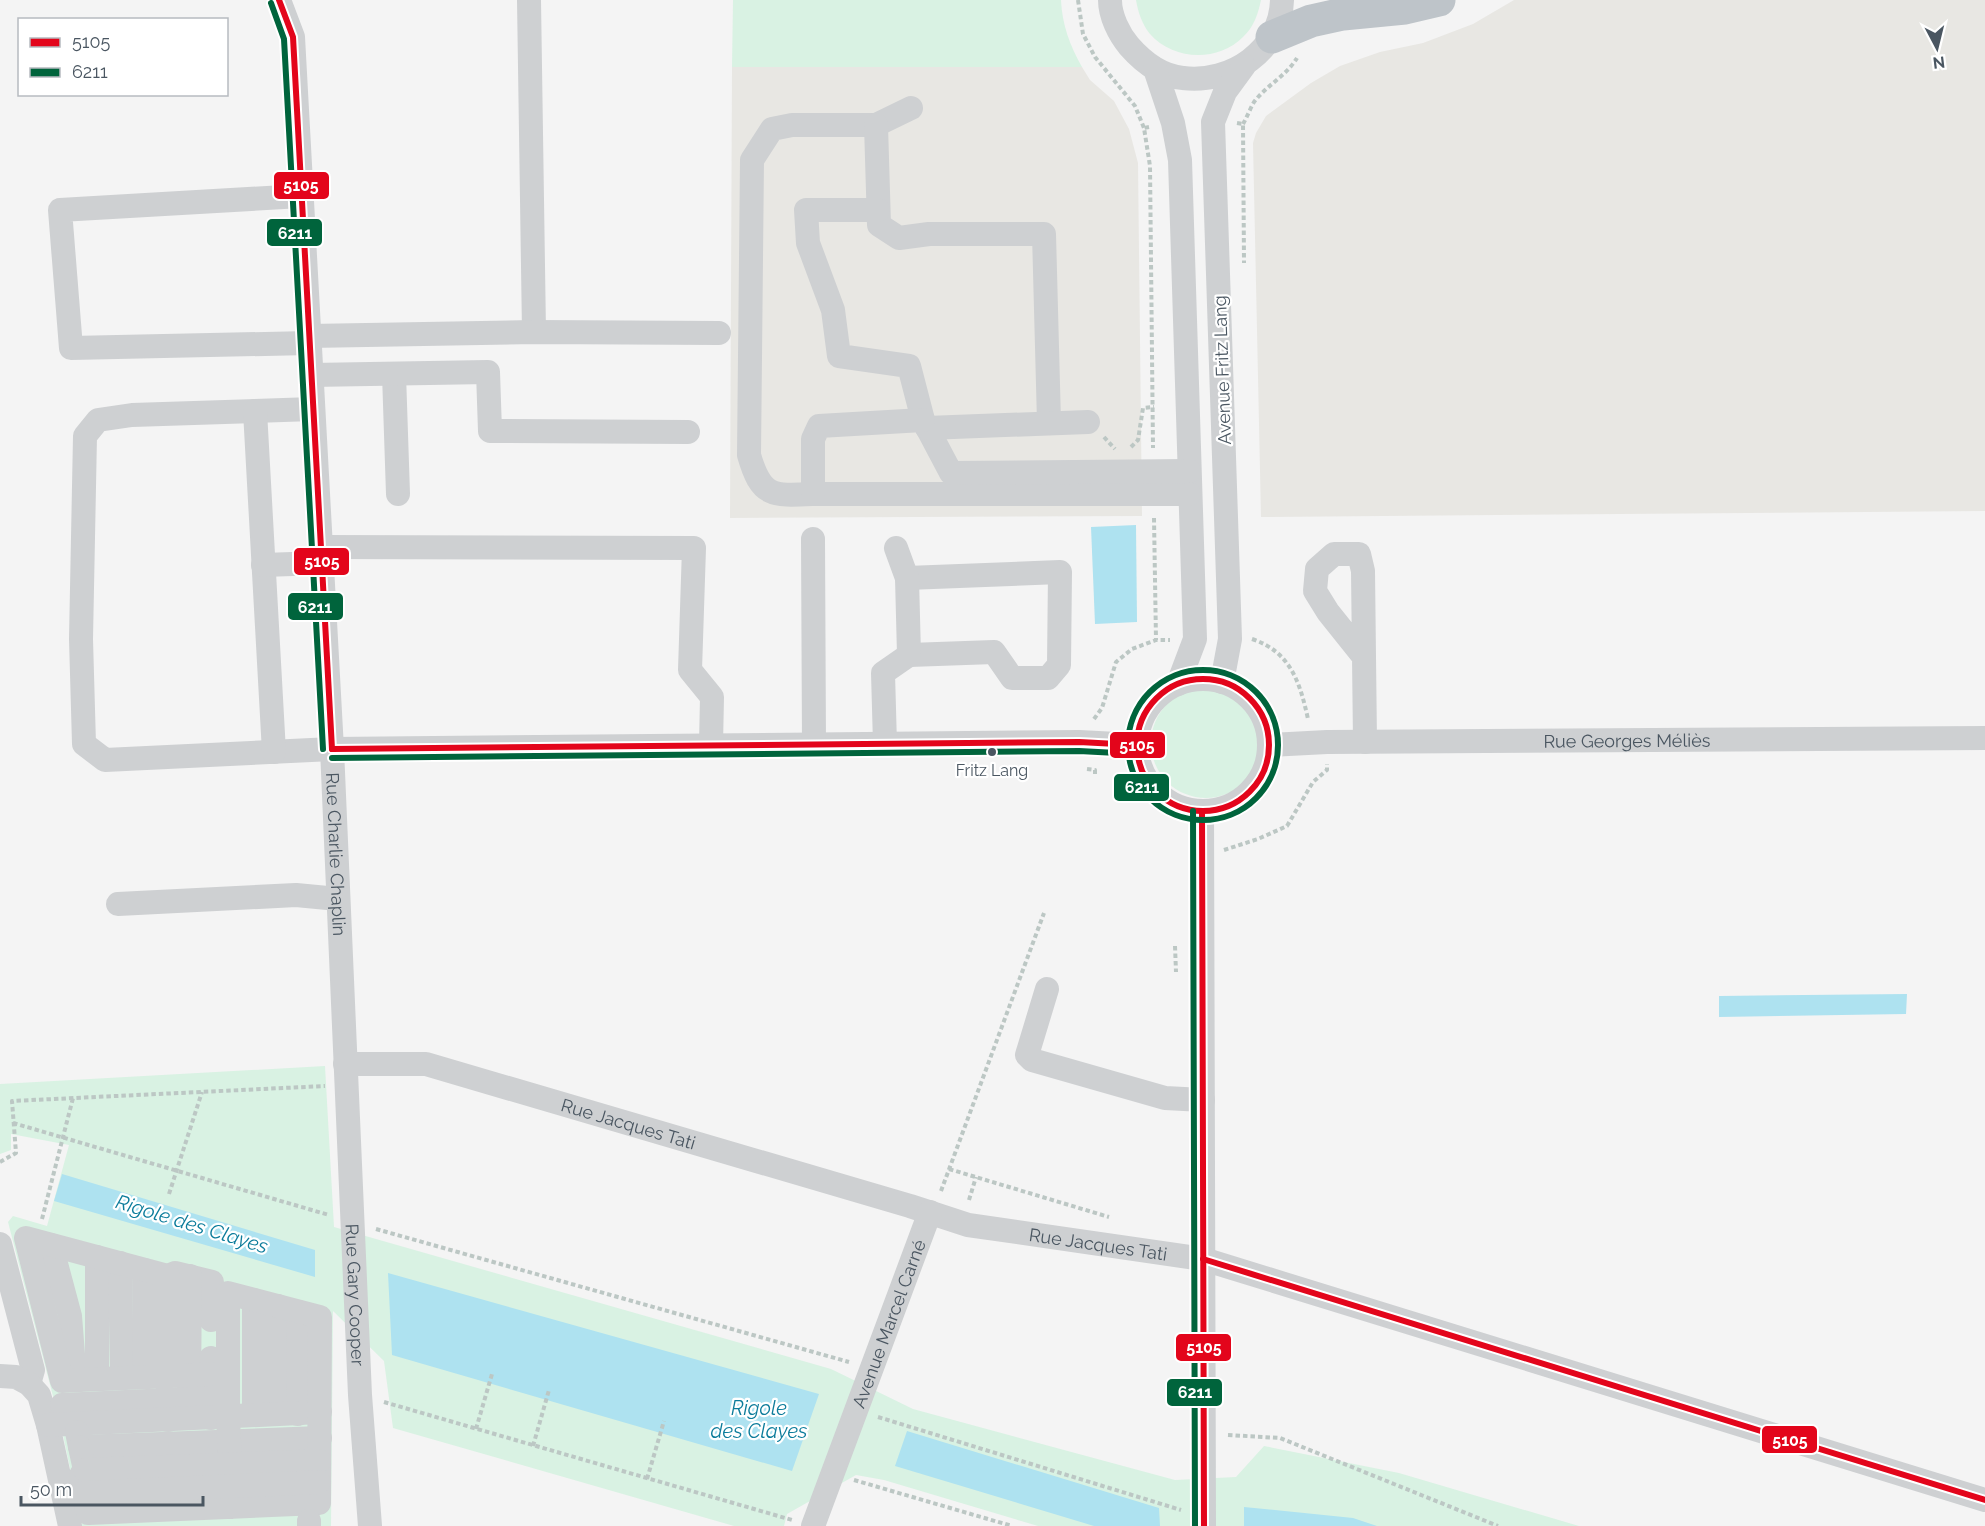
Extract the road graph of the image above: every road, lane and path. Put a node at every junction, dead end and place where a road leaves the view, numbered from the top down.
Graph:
1 (279, 0) edge
2 (529, 0) edge
3 (1078, 0) edge
4 (1110, 0) edge
5 (1282, 0) edge
6 (1439, 0) edge
7 (1286, 45) junction
8 (1244, 66) junction
9 (1155, 69) junction
10 (911, 108) dead end
11 (1243, 124) dead end
12 (876, 125) junction
13 (1154, 126) dead end
14 (1144, 128) junction
15 (301, 196) junction
16 (878, 210) junction
17 (534, 332) junction
18 (719, 333) dead end
19 (309, 339) junction
20 (394, 374) junction
21 (311, 375) junction
22 (1154, 407) junction
23 (313, 409) junction
24 (255, 411) junction
25 (1049, 422) junction
26 (1088, 422) joint
27 (925, 424) junction
28 (688, 432) dead end
29 (1128, 449) dead end
30 (1116, 450) dead end
31 (1153, 454) dead end
32 (1189, 482) junction
33 (398, 494) dead end
34 (813, 494) junction
35 (1154, 506) dead end
36 (813, 539) dead end
37 (896, 548) dead end
38 (321, 555) junction
39 (263, 565) junction
40 (908, 578) junction
41 (1247, 639) dead end
42 (909, 655) junction
43 (1364, 657) dead end
44 (1222, 682) junction
45 (1178, 684) junction
46 (1309, 723) dead end
47 (1985, 738) edge
48 (1079, 742) junction
49 (1365, 742) junction
50 (885, 744) junction
51 (814, 745) junction
52 (1137, 745) junction
53 (1269, 745) junction
54 (711, 746) junction
55 (332, 749) junction
56 (274, 752) junction
57 (1327, 759) dead end
58 (1095, 776) dead end
59 (1202, 811) junction
60 (1203, 860) junction
61 (338, 899) junction
62 (118, 904) dead end
63 (1044, 913) dead end
64 (1047, 989) dead end
65 (346, 1075) junction
66 (202, 1091) junction
67 (73, 1098) junction
68 (1203, 1100) junction
69 (14, 1123) junction
70 (63, 1138) junction
71 (0, 1162) edge
72 (949, 1169) junction
73 (177, 1171) junction
74 (976, 1178) junction
75 (169, 1194) dead end
76 (934, 1205) junction
77 (967, 1206) dead end
78 (1109, 1216) dead end
79 (42, 1220) dead end
80 (352, 1222) junction
81 (0, 1245) edge
82 (61, 1247) junction
83 (1203, 1259) junction
84 (108, 1260) junction
85 (144, 1270) junction
86 (179, 1276) junction
87 (74, 1281) dead end
88 (254, 1300) junction
89 (873, 1368) junction
90 (492, 1374) dead end
91 (0, 1376) edge
92 (86, 1380) junction
93 (29, 1384) junction
94 (549, 1390) dead end
95 (360, 1395) junction
96 (180, 1396) junction
97 (856, 1411) junction
98 (287, 1414) junction
99 (664, 1421) dead end
100 (48, 1425) junction
101 (476, 1429) junction
102 (1204, 1434) junction
103 (533, 1446) junction
104 (319, 1461) junction
105 (832, 1473) junction
106 (231, 1475) junction
107 (157, 1478) junction
108 (647, 1479) junction
109 (80, 1481) edge
110 (1985, 1500) edge
111 (207, 1521) dead end
112 (1204, 1521) edge
113 (807, 1524) edge
114 (370, 1526) edge
115 (1012, 1526) edge
116 (1498, 1526) edge

1 - 15 street, Rue Charlie Chaplin
2 - 17 street
3 - 14 path
4 - 9 street
5 - 7 street
6 - 7 highway
7 - 8 street
7 - 11 path
8 - 9 street
8 - 44 street, Avenue Fritz Lang
9 - 32 street, Avenue Fritz Lang
10 - 12 street
12 - 16 street
12 - 34 street
13 - 14 path
14 - 22 path
15 - 19 street, Rue Charlie Chaplin
15 - 19 street
16 - 25 street
16 - 27 street
17 - 18 street
17 - 19 street
19 - 21 street, Rue Charlie Chaplin
20 - 21 street
20 - 28 street
20 - 33 street
21 - 23 street, Rue Charlie Chaplin
22 - 29 path
22 - 31 path
23 - 24 street
23 - 38 street, Rue Charlie Chaplin
24 - 39 street
24 - 56 street
25 - 26 street
25 - 27 street
26 - 30 path
27 - 32 street
27 - 34 street
32 - 34 street
32 - 45 street, Avenue Fritz Lang
35 - 48 path
36 - 51 street
37 - 40 street
38 - 39 street
38 - 54 street
38 - 55 street, Rue Charlie Chaplin
39 - 56 street
40 - 42 street
40 - 42 street
41 - 46 path
42 - 50 street
43 - 49 street
44 - 45 street
44 - 53 street
45 - 52 street
47 - 49 street, Rue Georges Méliès
48 - 50 street
48 - 52 street
48 - 58 path
49 - 53 street, Rue Georges Méliès
50 - 51 street
51 - 54 street
52 - 59 street
53 - 59 street
54 - 55 street
55 - 56 street
55 - 61 street, Rue Charlie Chaplin
57 - 60 path
59 - 60 street
60 - 68 street
61 - 62 street
61 - 65 street, Rue Charlie Chaplin
63 - 72 path
64 - 68 street
65 - 66 path
65 - 76 street, Rue Jacques Tati
65 - 80 street, Rue Gary Cooper
66 - 67 path
66 - 73 path
67 - 69 path
67 - 70 path
68 - 83 street
69 - 70 path
69 - 71 path
70 - 73 path
70 - 79 path
72 - 74 path
72 - 76 path
73 - 75 path
73 - 80 path
74 - 77 path
74 - 78 path
76 - 83 street, Rue Jacques Tati
76 - 89 street, Avenue Marcel Carné
80 - 89 path
80 - 95 street, Rue Gary Cooper
81 - 93 street
82 - 84 street
82 - 87 street
82 - 92 street
83 - 102 street
83 - 110 street, Rue Jacques Tati
84 - 85 street
84 - 92 street
84 - 96 street
85 - 86 street
85 - 96 street
86 - 96 street
86 - 96 street
88 - 96 street
88 - 98 street
88 - 98 street
89 - 97 street, Avenue Marcel Carné
90 - 101 path
91 - 93 street
92 - 96 street
93 - 100 street
94 - 103 path
95 - 101 path
95 - 114 street, Rue Gary Cooper
96 - 98 street
96 - 106 street
96 - 107 street
96 - 109 street
97 - 105 street, Avenue Marcel Carné
97 - 112 path
98 - 104 street
99 - 108 path
100 - 109 street
100 - 109 street
101 - 103 path
102 - 112 street
102 - 116 path
103 - 108 path
104 - 106 street
104 - 106 street
105 - 113 street, Avenue Marcel Carné
105 - 115 path
106 - 107 street
106 - 107 street
107 - 109 street
107 - 109 street
108 - 113 path
109 - 111 street

